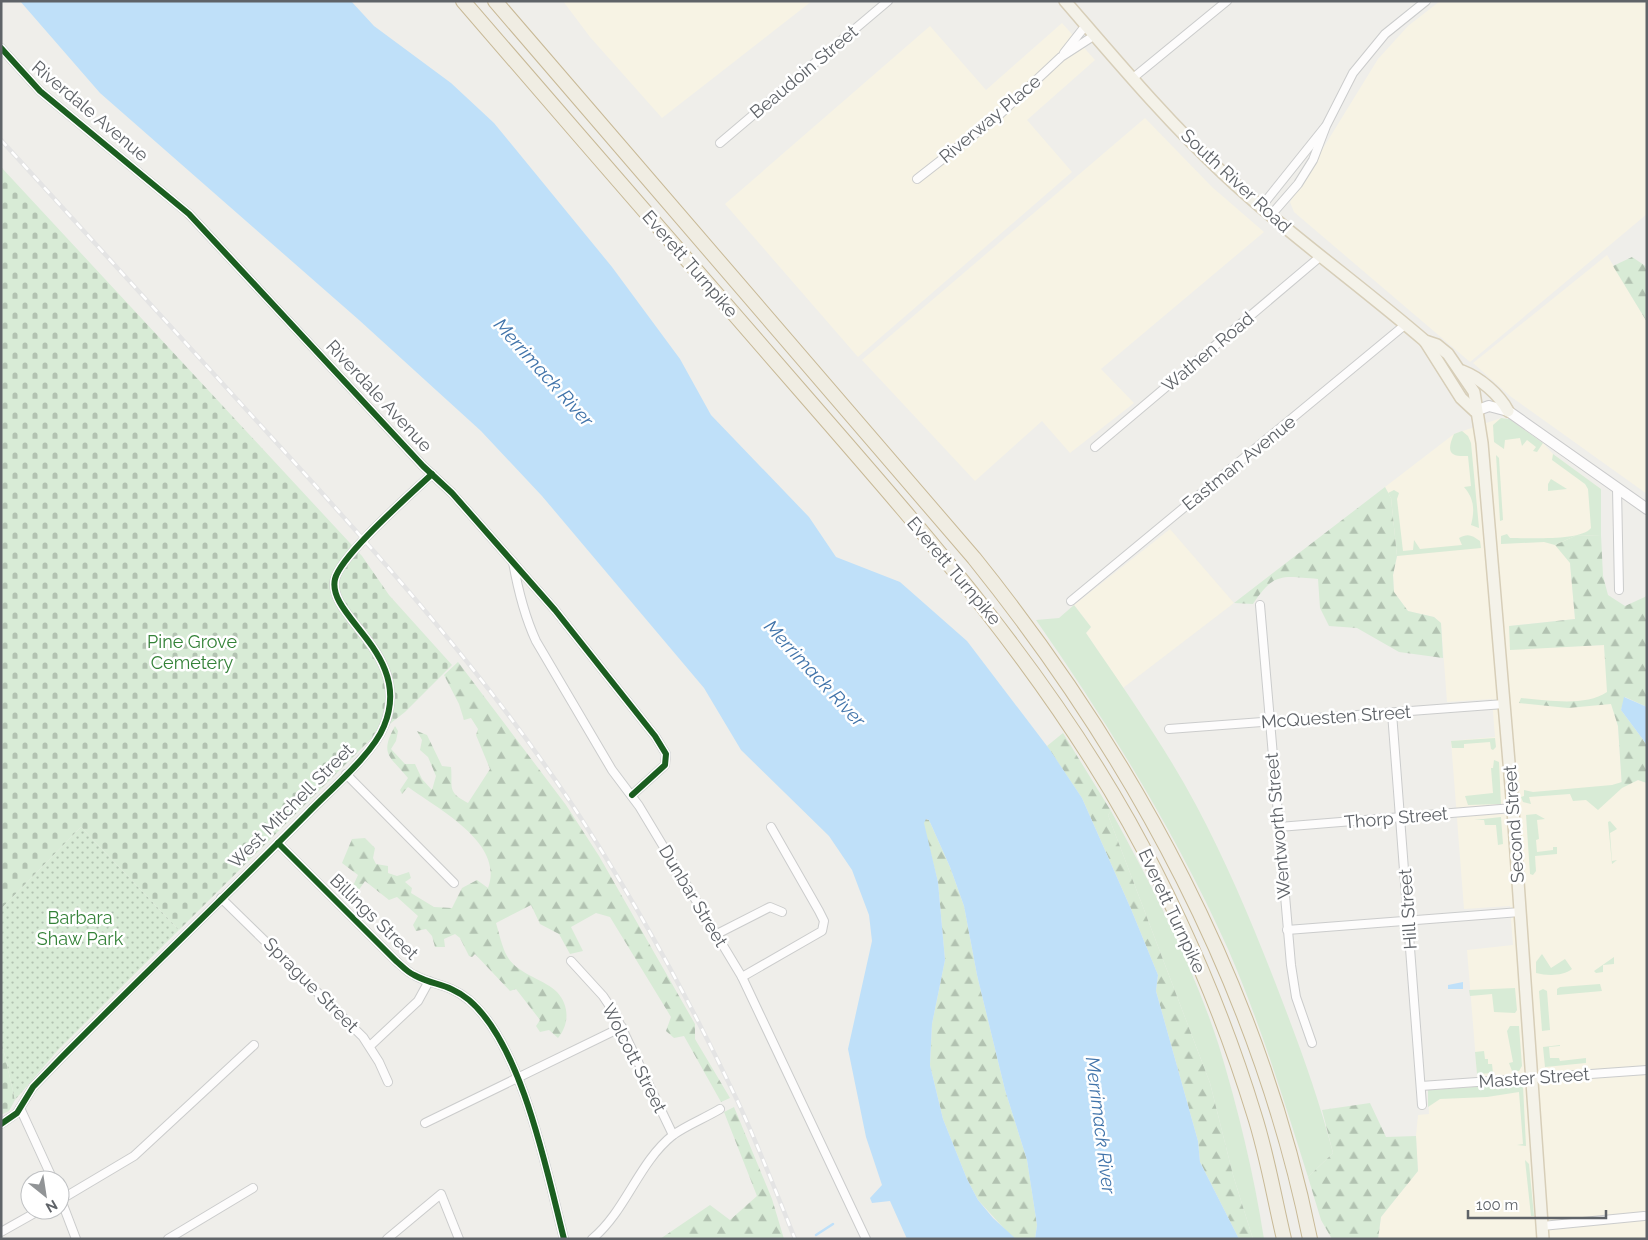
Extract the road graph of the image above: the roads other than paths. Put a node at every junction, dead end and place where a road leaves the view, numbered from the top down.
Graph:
1 (463, 1) edge
2 (495, 1) edge
3 (888, 1) edge
4 (1065, 1) edge
5 (1227, 1) edge
6 (1426, 1) edge
7 (1086, 25) junction
8 (1095, 36) junction
9 (1, 48) edge
10 (1061, 57) junction
11 (1133, 78) junction
12 (1326, 126) junction
13 (720, 143) dead end
14 (917, 179) dead end
15 (1261, 206) junction
16 (1271, 215) junction
17 (1320, 256) junction
18 (1406, 324) junction
19 (1426, 341) junction
20 (1462, 371) junction
21 (1475, 411) junction
22 (1508, 411) junction
23 (1095, 447) dead end
24 (432, 474) junction
25 (1616, 488) junction
26 (1647, 509) edge
27 (513, 560) junction
28 (1620, 590) dead end
29 (1071, 601) dead end
30 (1260, 605) dead end
31 (1504, 704) junction
32 (1392, 713) junction
33 (1269, 722) junction
34 (1168, 729) dead end
35 (346, 774) junction
36 (632, 796) junction
37 (1513, 808) junction
38 (1401, 818) junction
39 (771, 827) dead end
40 (1279, 827) junction
41 (278, 843) junction
42 (454, 883) dead end
43 (221, 898) junction
44 (782, 912) dead end
45 (1520, 912) junction
46 (1409, 922) junction
47 (1288, 930) junction
48 (715, 935) junction
49 (571, 961) dead end
50 (742, 977) junction
51 (429, 981) junction
52 (622, 1027) junction
53 (1312, 1043) dead end
54 (254, 1045) dead end
55 (370, 1046) junction
56 (1647, 1070) edge
57 (518, 1077) junction
58 (1531, 1079) junction
59 (388, 1082) dead end
60 (1421, 1086) junction
61 (1422, 1105) dead end
62 (20, 1108) junction
63 (720, 1109) dead end
64 (1255, 1118) junction
65 (425, 1123) dead end
66 (1, 1124) edge
67 (673, 1135) junction
68 (48, 1170) edge
69 (254, 1188) dead end
70 (70, 1193) edge
71 (1644, 1216) dead end
72 (22, 1220) edge
73 (68, 1220) edge
74 (1542, 1226) junction
75 (1, 1232) edge
76 (76, 1239) edge
77 (168, 1239) edge
78 (387, 1239) edge
79 (459, 1239) edge
80 (564, 1239) edge
81 (592, 1239) edge
82 (866, 1239) edge
83 (1280, 1239) edge
84 (1284, 1239) edge
85 (1310, 1239) edge
86 (1543, 1239) edge

1 - 64 highway, Everett Turnpike
2 - 85 highway, Everett Turnpike
3 - 13 street, Beaudoin Street
4 - 7 main road, South River Road
5 - 11 street
6 - 12 street
7 - 8 main road, South River Road
7 - 10 street, Riverway Place
8 - 10 street, Riverway Place
8 - 11 main road, South River Road
9 - 24 street, Riverdale Avenue
10 - 14 street, Riverway Place
11 - 15 main road, South River Road
12 - 15 street
12 - 16 street
15 - 16 main road, South River Road
16 - 17 main road, South River Road
17 - 18 main road, South River Road
17 - 23 street, Wathen Road
18 - 19 main road, South River Road
18 - 29 street, Eastman Avenue
19 - 20 main road, South River Road
19 - 21 main road, South River Road
20 - 21 main road, South River Road
20 - 22 main road
21 - 22 main road
21 - 31 main road, Second Street
22 - 25 main road
24 - 27 street, Riverdale Avenue
24 - 35 street, West Mitchell Street
25 - 26 main road
25 - 28 street
27 - 36 street, Dunbar Street
27 - 36 street, Riverdale Avenue
30 - 33 street, Wentworth Street
31 - 32 street, McQuesten Street
31 - 37 main road, Second Street
32 - 33 street, McQuesten Street
32 - 38 street, Hill Street
33 - 34 street, McQuesten Street
33 - 40 street, Wentworth Street
35 - 41 street, West Mitchell Street
35 - 42 street
36 - 48 street, Dunbar Street
37 - 38 street, Thorp Street
37 - 45 main road, Second Street
38 - 40 street, Thorp Street
38 - 46 street, Hill Street
39 - 50 street
40 - 47 street, Wentworth Street
41 - 43 street, West Mitchell Street
41 - 51 street, Billings Street
43 - 55 street, Sprague Street
43 - 62 street, West Mitchell Street
44 - 48 street
45 - 46 street
45 - 58 main road, Second Street
46 - 47 street
46 - 60 street, Hill Street
47 - 53 street, Wentworth Street
48 - 50 street, Dunbar Street
49 - 52 street, Wolcott Street
50 - 82 street, Dunbar Street
51 - 55 street
51 - 57 street, Billings Street
52 - 57 street
52 - 67 street, Wolcott Street
54 - 70 street
55 - 59 street, Sprague Street
56 - 58 street, Master Street
57 - 65 street
57 - 80 street, Billings Street
58 - 60 street, Master Street
58 - 74 main road, Second Street
60 - 61 street, Hill Street
62 - 66 street, West Mitchell Street
62 - 68 street
63 - 67 street
64 - 83 highway
64 - 84 highway, Everett Turnpike
67 - 81 street
69 - 77 street
71 - 74 street
72 - 75 street
73 - 76 street
74 - 86 main road, Second Street
78 - 79 street

